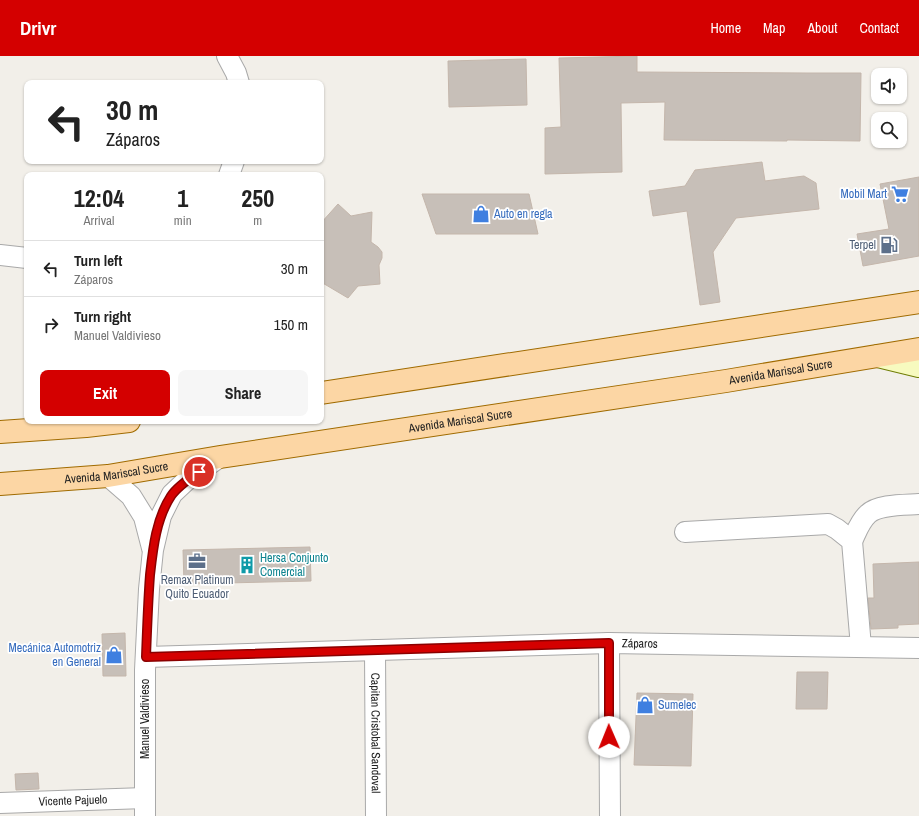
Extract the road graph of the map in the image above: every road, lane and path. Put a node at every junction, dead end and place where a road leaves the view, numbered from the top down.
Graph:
1 (227, 56) edge
2 (238, 80) edge
3 (0, 255) edge
4 (24, 258) edge
5 (919, 302) edge
6 (919, 348) edge
7 (878, 356) junction
8 (919, 366) edge
9 (324, 393) edge
10 (103, 424) edge
11 (0, 432) edge
12 (220, 457) junction
13 (108, 476) junction
14 (0, 484) edge
15 (919, 504) edge
16 (685, 532) dead end
17 (852, 541) junction
18 (153, 550) junction
19 (609, 643) junction
20 (861, 647) junction
21 (919, 648) edge
22 (375, 650) junction
23 (146, 657) junction
24 (0, 803) edge
25 (145, 807) edge
26 (376, 816) edge
27 (610, 816) edge

1 - 2 street
3 - 4 street
5 - 9 main road
6 - 7 main road, Avenida Mariscal Sucre
7 - 8 main road
7 - 12 main road, Avenida Mariscal Sucre
10 - 11 main road
12 - 13 main road, Avenida Mariscal Sucre
12 - 18 street, Manuel Valdivieso
13 - 14 main road, Avenida Mariscal Sucre
13 - 18 street, Manuel Valdivieso
15 - 17 street
16 - 17 street
17 - 20 street
18 - 23 street, Manuel Valdivieso
19 - 20 street, Záparos
19 - 22 street, Záparos
19 - 27 street
20 - 21 street, Záparos
22 - 23 street, Záparos
22 - 26 street, Capitan Cristobal Sandoval
23 - 25 street, Manuel Valdivieso
24 - 25 street, Vicente Pajuelo

